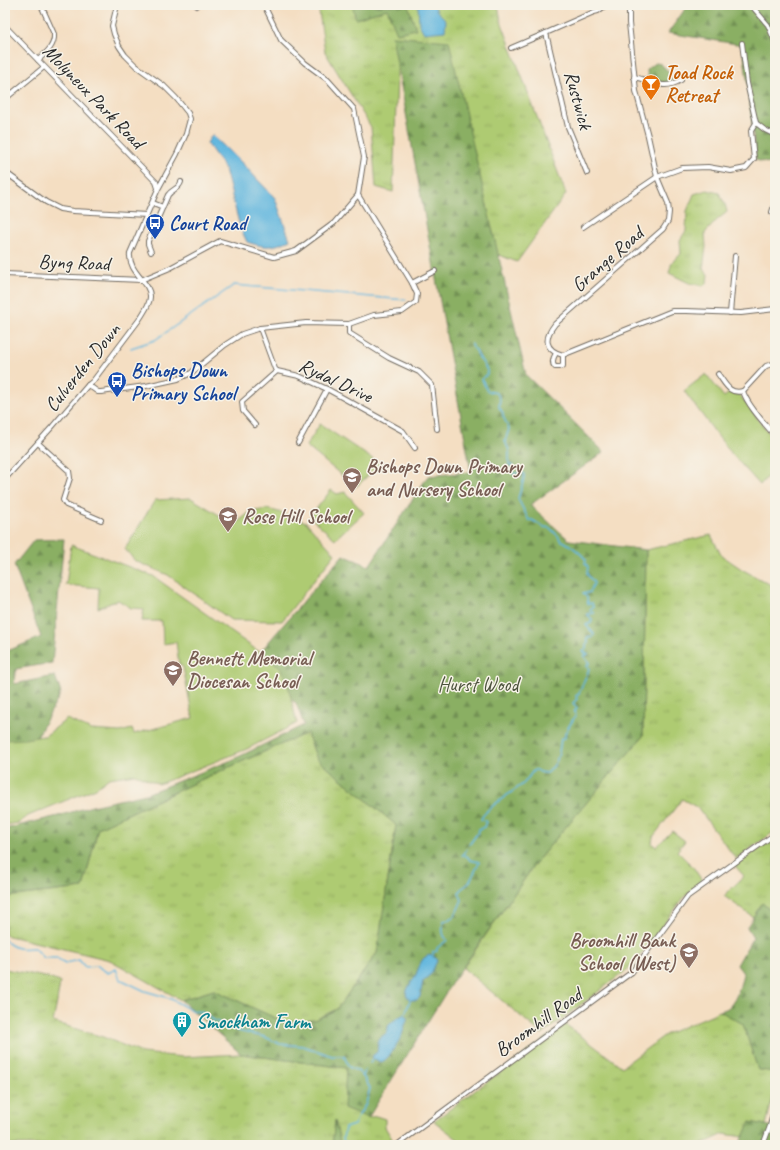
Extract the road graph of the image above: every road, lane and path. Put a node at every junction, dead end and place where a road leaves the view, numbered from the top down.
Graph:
1 (41, 5) edge
2 (117, 5) edge
3 (264, 5) edge
4 (606, 5) edge
5 (631, 5) edge
6 (751, 5) edge
7 (5, 26) edge
8 (546, 34) junction
9 (775, 42) edge
10 (742, 43) dead end
11 (511, 48) dead end
12 (38, 60) junction
13 (44, 67) junction
14 (634, 77) junction
15 (681, 80) dead end
16 (5, 99) edge
17 (756, 123) junction
18 (775, 135) edge
19 (5, 172) edge
20 (587, 173) dead end
21 (657, 177) junction
22 (181, 182) dead end
23 (158, 189) junction
24 (358, 195) junction
25 (775, 202) edge
26 (153, 203) junction
27 (163, 207) junction
28 (772, 212) dead end
29 (147, 215) junction
30 (583, 227) dead end
31 (151, 252) dead end
32 (735, 256) dead end
33 (435, 271) dead end
34 (5, 274) edge
35 (141, 280) junction
36 (412, 283) junction
37 (775, 309) edge
38 (730, 313) junction
39 (349, 324) junction
40 (260, 328) junction
41 (556, 353) junction
42 (563, 355) junction
43 (775, 363) edge
44 (277, 371) junction
45 (718, 374) dead end
46 (88, 385) junction
47 (327, 389) junction
48 (742, 391) junction
49 (255, 425) dead end
50 (437, 429) dead end
51 (775, 436) edge
52 (298, 443) dead end
53 (38, 444) junction
54 (414, 448) dead end
55 (5, 479) edge
56 (101, 520) dead end
57 (775, 834) edge
58 (775, 1106) edge
59 (397, 1145) edge
60 (763, 1145) edge

1 - 12 street
2 - 23 street
3 - 24 street
4 - 8 street
5 - 14 street
6 - 9 street
7 - 12 street, Molyneux Park Road
8 - 11 street
8 - 20 street, Rustwick
10 - 17 street
12 - 13 street, Molyneux Park Road
13 - 16 street
13 - 23 street, Molyneux Park Road
14 - 15 street
14 - 21 street
17 - 18 street
17 - 21 street
19 - 29 street
21 - 30 street
21 - 41 street, Grange Road
22 - 27 street
23 - 26 street
24 - 35 street
24 - 36 street
25 - 28 street
26 - 27 street
26 - 29 street
27 - 31 street
29 - 35 street, Culverden Down
32 - 38 street
33 - 36 street
34 - 35 street, Byng Road
35 - 46 street, Culverden Down
36 - 39 street
37 - 38 street
38 - 42 street
39 - 40 street
39 - 50 street
40 - 44 street, Rydal Drive
40 - 46 street
41 - 42 street
41 - 42 street, Grange Road
43 - 48 street
44 - 47 street, Rydal Drive
44 - 49 street
45 - 48 street
46 - 53 street, Culverden Down
47 - 52 street
47 - 54 street, Rydal Drive
48 - 51 street
53 - 55 street, Culverden Down
53 - 56 street
57 - 59 street, Broomhill Road
58 - 60 street

